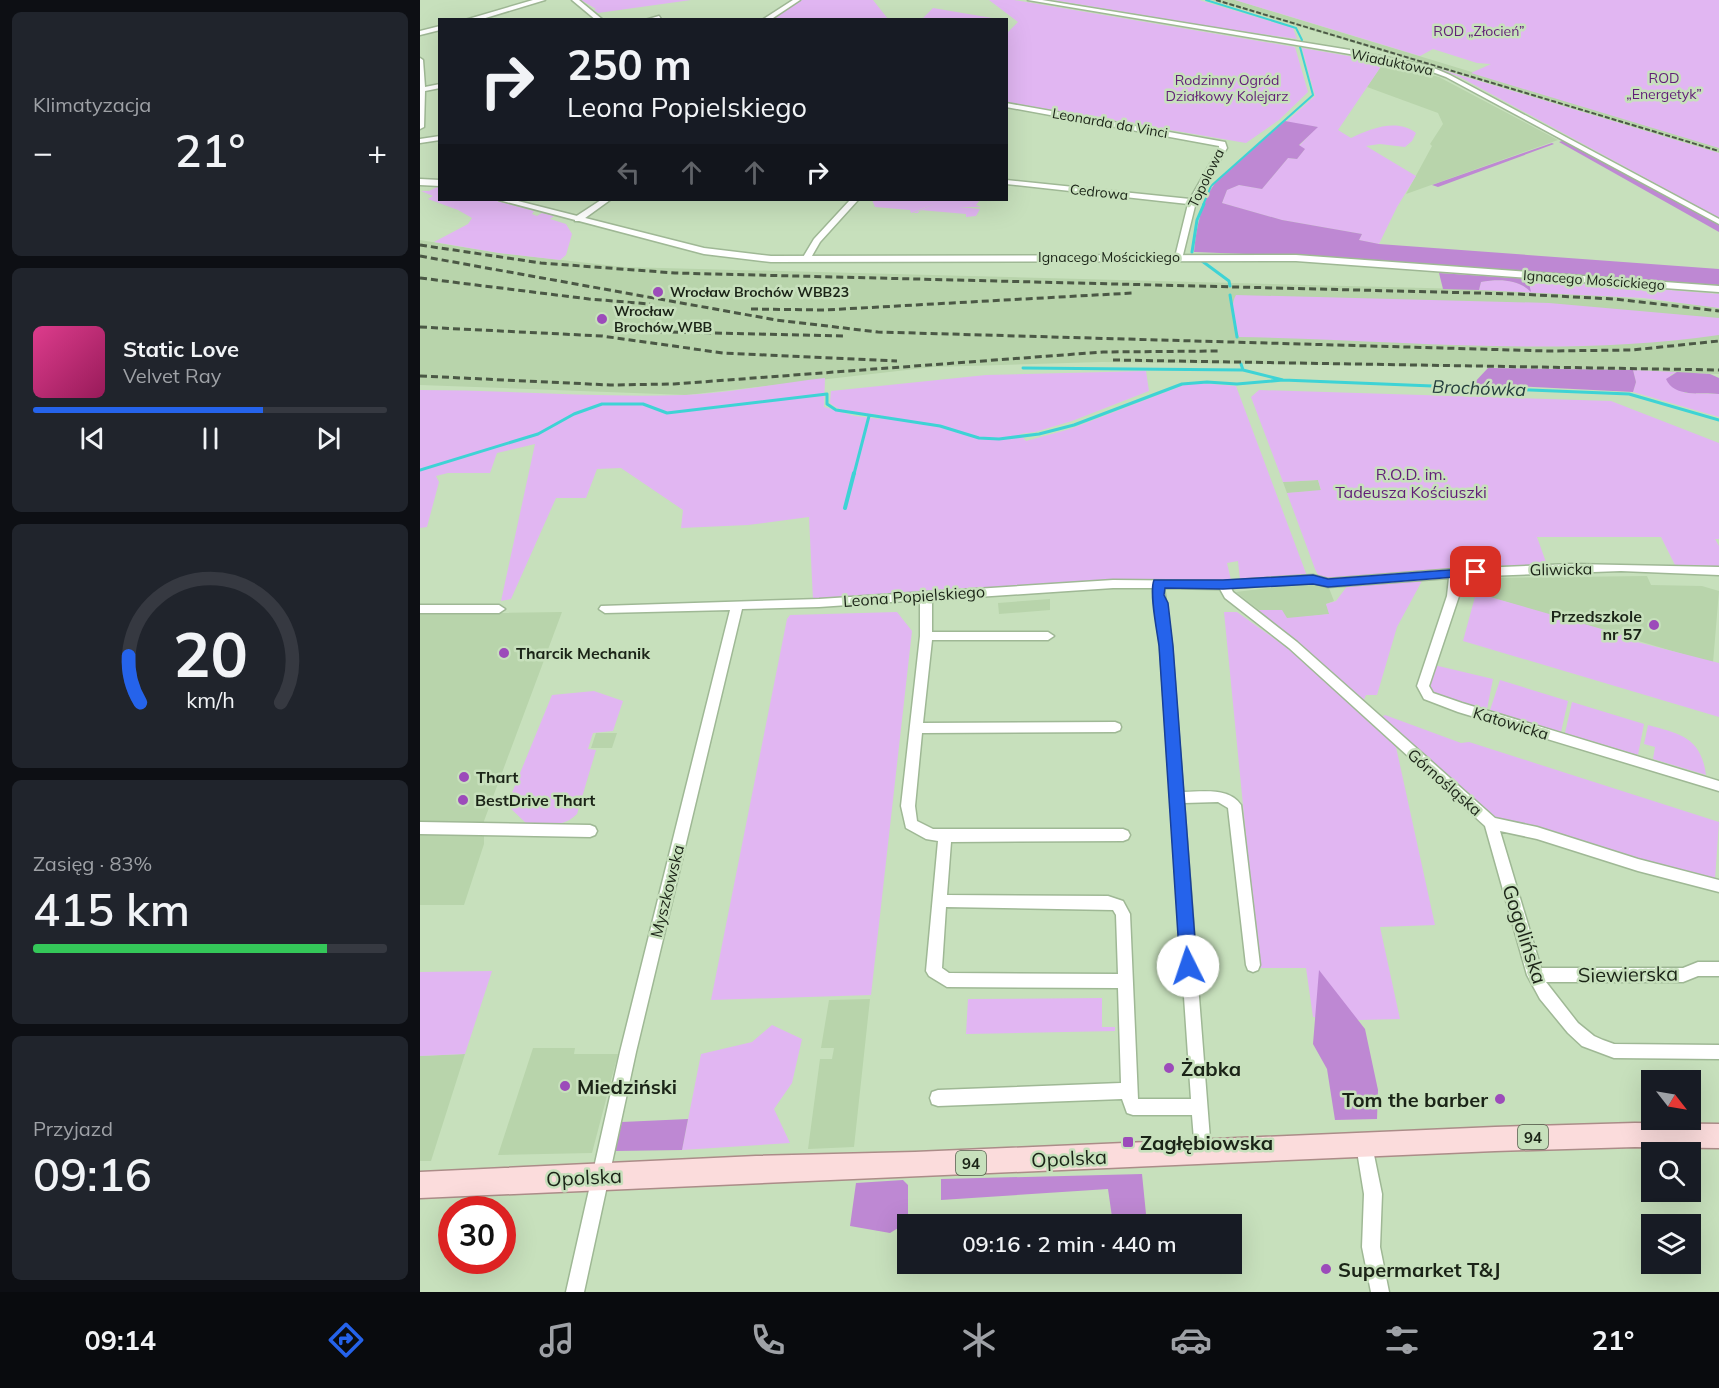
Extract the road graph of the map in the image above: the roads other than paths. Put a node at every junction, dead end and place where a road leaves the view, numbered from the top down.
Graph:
1 (541, 0) edge
2 (575, 0) edge
3 (797, 0) edge
4 (1031, 0) edge
5 (477, 18) edge
6 (598, 18) edge
7 (768, 18) edge
8 (438, 28) edge
9 (420, 33) edge
10 (420, 60) edge
11 (438, 86) edge
12 (421, 89) edge
13 (1008, 105) edge
14 (420, 127) edge
15 (438, 138) edge
16 (420, 141) edge
17 (1213, 141) joint
18 (1008, 182) edge
19 (420, 183) edge
20 (438, 183) edge
21 (508, 201) edge
22 (605, 201) edge
23 (853, 201) edge
24 (1192, 202) junction
25 (578, 219) junction
26 (1719, 222) edge
27 (1179, 257) junction
28 (806, 259) junction
29 (1719, 289) edge
30 (1719, 571) edge
31 (1455, 573) junction
32 (1159, 584) junction
33 (1223, 585) junction
34 (926, 595) junction
35 (737, 606) junction
36 (420, 609) edge
37 (499, 609) dead end
38 (605, 609) dead end
39 (926, 636) junction
40 (1048, 636) dead end
41 (1115, 727) dead end
42 (917, 728) junction
43 (1719, 786) edge
44 (1176, 798) junction
45 (1491, 822) junction
46 (420, 828) edge
47 (590, 831) dead end
48 (1123, 835) dead end
49 (945, 836) junction
50 (1719, 886) edge
51 (941, 901) junction
52 (1253, 965) dead end
53 (1719, 969) edge
54 (1535, 975) junction
55 (1125, 981) junction
56 (1719, 1052) edge
57 (1128, 1091) junction
58 (938, 1098) dead end
59 (1199, 1107) junction
60 (1719, 1136) edge
61 (1364, 1145) junction
62 (1203, 1152) junction
63 (599, 1177) junction
64 (420, 1185) edge
65 (575, 1292) edge
66 (1380, 1292) edge

1 - 5 street
2 - 6 street
3 - 7 street
4 - 26 street, Wiaduktowa
8 - 9 street
10 - 12 street
11 - 12 street
12 - 14 street
13 - 17 street, Leonarda da Vinci
15 - 16 street
17 - 24 street, Topolowa
18 - 24 street, Cedrowa
19 - 20 street
21 - 25 street, Ignacego Mościckiego
22 - 25 street
23 - 28 street
24 - 27 street, Topolowa
25 - 28 street, Ignacego Mościckiego
27 - 28 street, Ignacego Mościckiego
27 - 29 street, Ignacego Mościckiego
30 - 31 street, Gliwicka
31 - 33 street, Gliwicka
31 - 43 street, Katowicka
32 - 33 street, Leona Popielskiego
32 - 34 street, Leona Popielskiego
32 - 44 street
33 - 45 street, Górnośląska
34 - 35 street, Leona Popielskiego
34 - 39 street
35 - 38 street, Leona Popielskiego
35 - 63 street, Myszkowska
36 - 37 street
39 - 40 street
39 - 42 street
41 - 42 street
42 - 49 street
44 - 52 street
44 - 59 street
45 - 50 street, Górnośląska
45 - 54 street, Gogolińska
46 - 47 street
48 - 49 street
49 - 51 street
51 - 55 street
51 - 55 street
53 - 54 street, Siewierska
54 - 56 street, Gogolińska
55 - 57 street
57 - 58 street
57 - 59 street
59 - 62 street
60 - 61 main road, Opolska / 94
61 - 62 main road, Opolska / 94
61 - 66 street
62 - 63 main road, Opolska / 94
63 - 64 main road, Opolska / 94
63 - 65 street, Myszkowska

